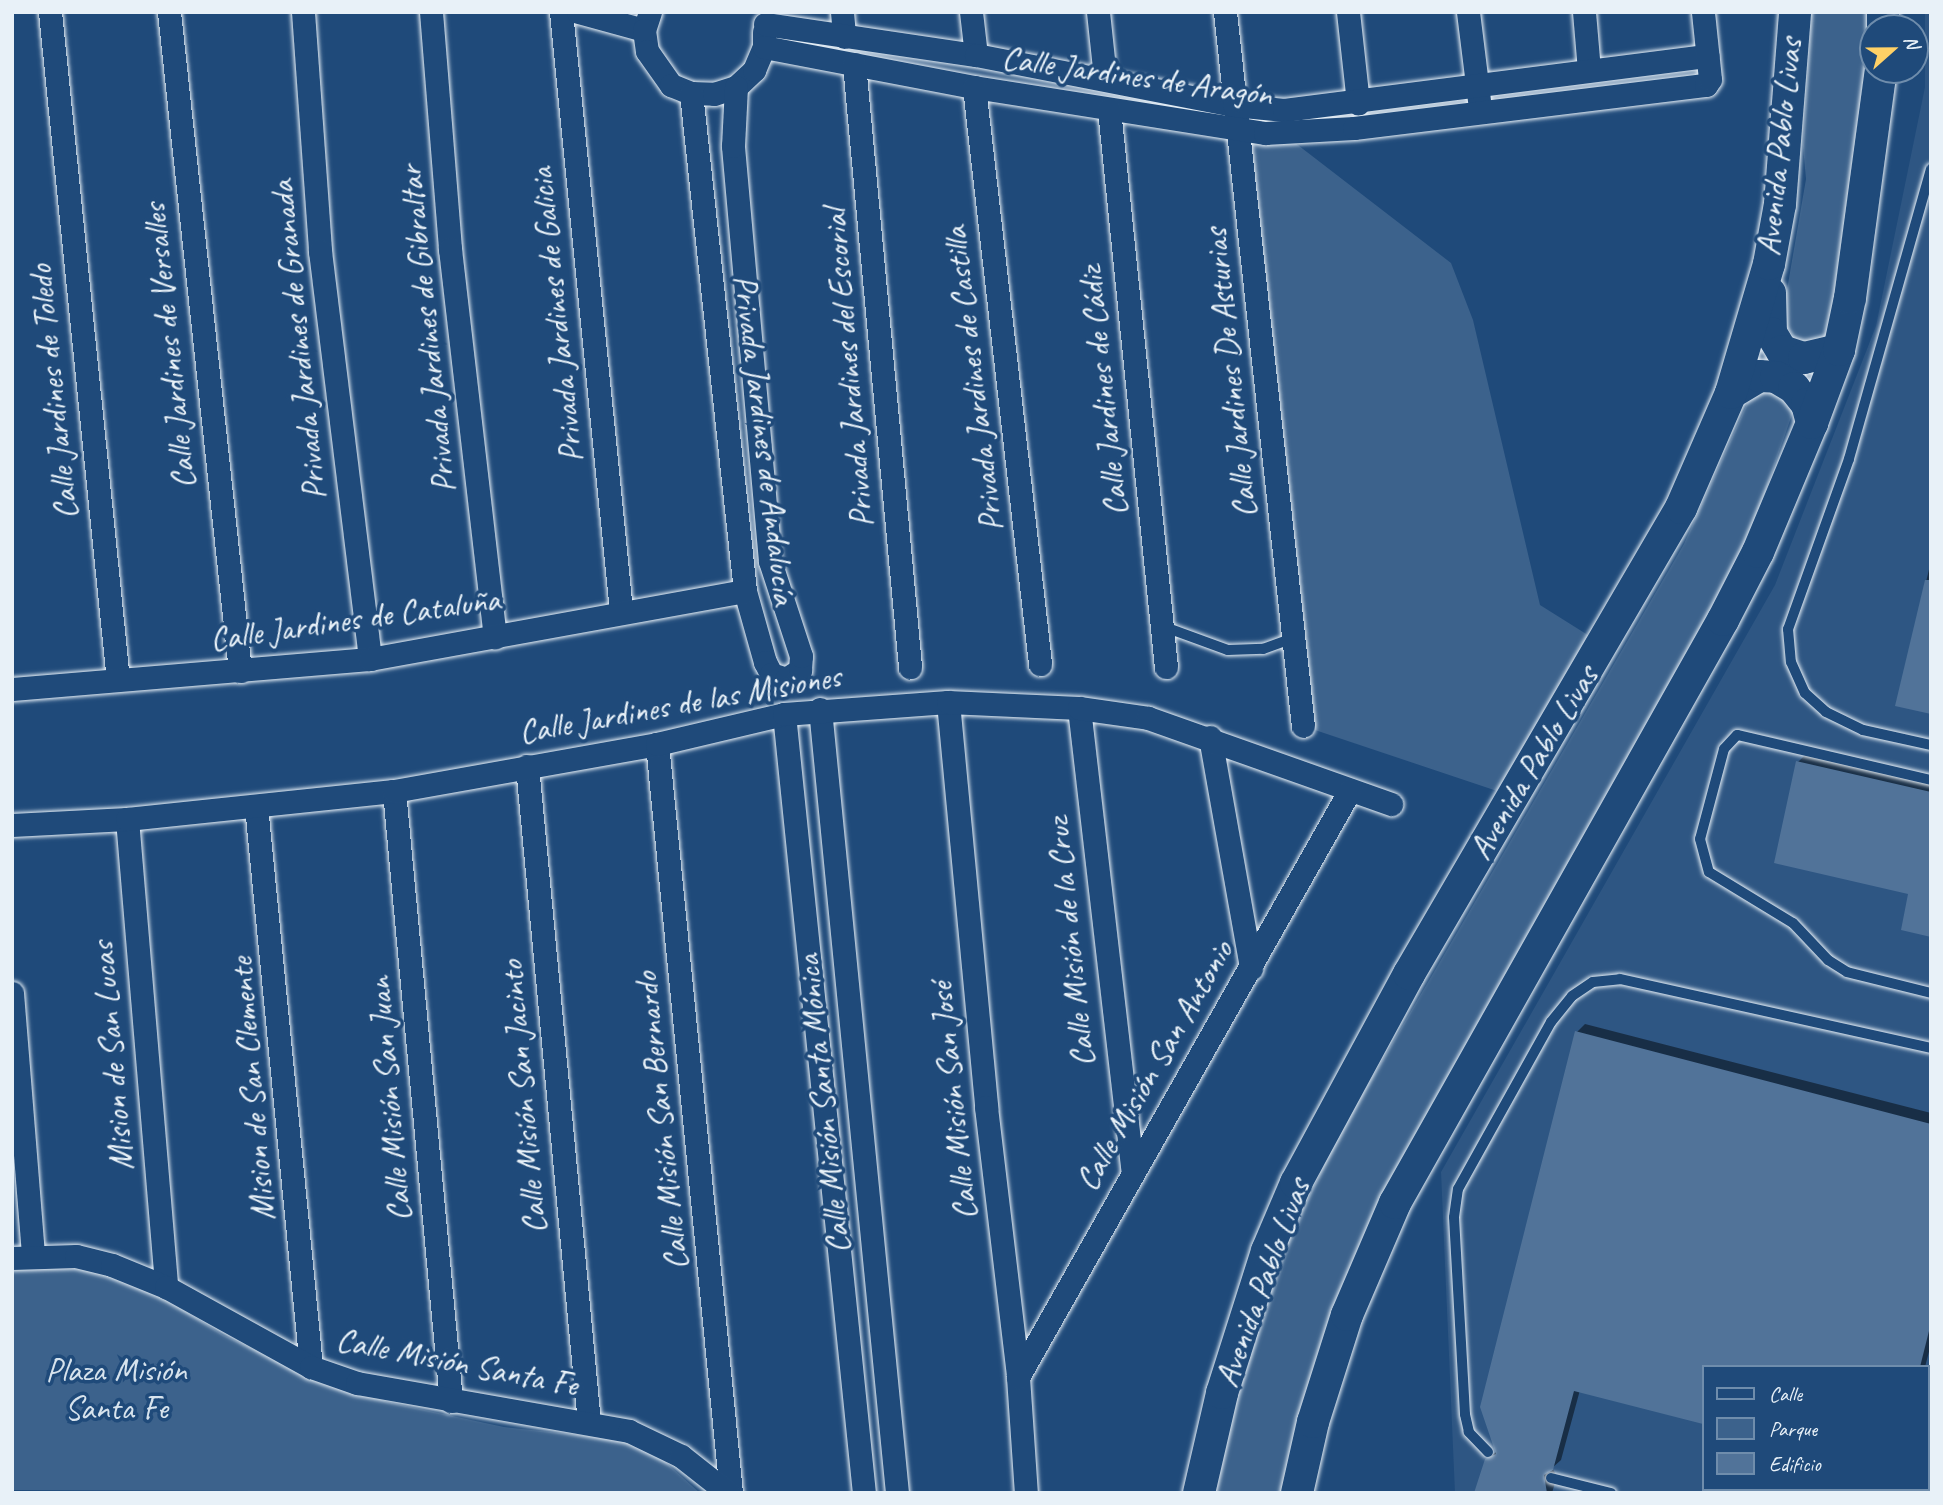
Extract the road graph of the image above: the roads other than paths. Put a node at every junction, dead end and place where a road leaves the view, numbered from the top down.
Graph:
1 (50, 12) edge
2 (169, 12) edge
3 (303, 12) edge
4 (431, 12) edge
5 (561, 12) edge
6 (578, 12) edge
7 (842, 12) edge
8 (971, 12) edge
9 (1098, 12) edge
10 (1225, 12) edge
11 (1348, 12) edge
12 (1468, 12) edge
13 (1584, 12) edge
14 (1703, 12) edge
15 (1795, 12) edge
16 (647, 21) edge
17 (763, 28) edge
18 (844, 37) junction
19 (976, 55) junction
20 (1708, 56) junction
21 (854, 64) junction
22 (1589, 70) junction
23 (1105, 77) junction
24 (1879, 84) edge
25 (1477, 85) junction
26 (736, 87) junction
27 (974, 87) junction
28 (691, 93) junction
29 (1358, 103) junction
30 (1234, 105) junction
31 (1109, 109) junction
32 (1480, 110) junction
33 (1238, 131) junction
34 (1931, 169) edge
35 (1769, 264) junction
36 (1839, 350) junction
37 (1731, 393) junction
38 (1812, 423) junction
39 (745, 591) junction
40 (621, 611) junction
41 (1162, 626) junction
42 (495, 637) junction
43 (1294, 638) junction
44 (370, 659) junction
45 (1040, 664) dead end
46 (910, 667) dead end
47 (1166, 667) dead end
48 (240, 671) junction
49 (118, 680) junction
50 (12, 689) edge
51 (948, 702) junction
52 (1079, 708) junction
53 (820, 709) junction
54 (785, 714) junction
55 (1303, 726) dead end
56 (1210, 737) junction
57 (657, 744) junction
58 (1931, 745) edge
59 (527, 766) junction
60 (1931, 779) edge
61 (1350, 790) junction
62 (394, 791) junction
63 (1391, 804) dead end
64 (256, 806) junction
65 (127, 819) junction
66 (12, 825) edge
67 (1251, 968) junction
68 (12, 993) edge
69 (1931, 993) edge
70 (1931, 1048) edge
71 (858, 1118) junction
72 (825, 1121) junction
73 (1132, 1168) junction
74 (23, 1256) edge
75 (166, 1287) junction
76 (311, 1367) junction
77 (1018, 1377) junction
78 (451, 1401) junction
79 (589, 1423) junction
80 (1488, 1452) dead end
81 (1550, 1479) dead end
82 (729, 1493) edge
83 (864, 1493) edge
84 (897, 1493) edge
85 (1026, 1493) edge
86 (1199, 1493) edge
87 (1297, 1493) edge
88 (1611, 1493) edge

1 - 49 street, Calle Jardines de Toledo
2 - 48 street, Calle Jardines de Versalles
3 - 44 street, Privada Jardines de Granada
4 - 42 street, Privada Jardines de Gibraltar
5 - 40 street, Privada Jardines de Galicia
6 - 16 street
7 - 18 street
8 - 19 street
9 - 23 street
10 - 30 street, Calle Jardines De Asturias
11 - 29 street
12 - 25 street
13 - 22 street
14 - 20 street
15 - 35 main road, Avenida Pablo Livas
16 - 28 street
17 - 18 street, Calle Jardines de Aragón
17 - 21 street, Calle Jardines de Aragón
17 - 26 street
18 - 19 street, Calle Jardines de Aragón
19 - 23 street, Calle Jardines de Aragón
20 - 22 street, Calle Jardines de Aragón
20 - 32 street, Calle Jardines de Aragón
21 - 27 street, Calle Jardines de Aragón
21 - 46 street, Privada Jardines del Escorial
22 - 25 street, Calle Jardines de Aragón
23 - 30 street, Calle Jardines de Aragón
24 - 36 main road
25 - 29 street, Calle Jardines de Aragón
25 - 32 street
26 - 28 street
26 - 39 street, Privada Jardines de Andalucía
27 - 31 street, Calle Jardines de Aragón
27 - 45 street, Privada Jardines de Castilla
28 - 39 street, Privada Jardines de Andalucía
29 - 30 street, Calle Jardines de Aragón
30 - 33 street, Calle Jardines De Asturias
31 - 33 street, Calle Jardines de Aragón
31 - 41 street, Calle Jardines de Cádiz
32 - 33 street, Calle Jardines de Aragón
33 - 43 street, Calle Jardines De Asturias
34 - 58 lane
35 - 36 main road
35 - 37 main road, Avenida Pablo Livas
36 - 38 main road
37 - 38 main road
37 - 86 main road, Avenida Pablo Livas
38 - 87 main road
39 - 40 street, Calle Jardines de Cataluña
40 - 42 street, Calle Jardines de Cataluña
41 - 43 lane
41 - 47 street, Calle Jardines de Cádiz
42 - 44 street, Calle Jardines de Cataluña
43 - 55 street, Calle Jardines De Asturias
44 - 48 street, Calle Jardines de Cataluña
48 - 49 street, Calle Jardines de Cataluña
49 - 50 street, Calle Jardines de Cataluña
51 - 52 street, Calle Jardines de las Misiones
51 - 53 street, Calle Jardines de las Misiones
51 - 77 street, Calle Misión San José
52 - 56 street, Calle Jardines de las Misiones
52 - 73 street, Calle Misión de la Cruz
53 - 54 street, Calle Jardines de las Misiones
53 - 71 street, Calle Misión Santa Mónica
54 - 57 street, Calle Jardines de las Misiones
54 - 72 street, Calle Misión Santa Mónica
56 - 61 street, Calle Jardines de las Misiones
56 - 67 street
57 - 59 street, Calle Jardines de las Misiones
57 - 82 street, Calle Misión San Bernardo
59 - 62 street, Calle Jardines de las Misiones
59 - 79 street, Calle Misión San Jacinto
60 - 69 lane
61 - 63 street, Calle Jardines de las Misiones
61 - 67 street, Calle Misión San Antonio
62 - 64 street, Calle Jardines de las Misiones
62 - 78 street, Calle Misión San Juan
64 - 65 street, Calle Jardines de las Misiones
64 - 76 street, Mision de San Clemente
65 - 66 street, Calle Jardines de las Misiones
65 - 75 street, Mision de San Lucas
67 - 73 street, Calle Misión San Antonio
68 - 74 street
70 - 80 lane
71 - 72 street
71 - 84 street, Calle Misión Santa Mónica
72 - 83 street, Calle Misión Santa Mónica
73 - 77 street, Calle Misión San Antonio
74 - 75 street, Calle Misión Santa Fe
75 - 76 street, Calle Misión Santa Fe
76 - 78 street, Calle Misión Santa Fe
77 - 85 street, Calle Misión San José
78 - 79 street, Calle Misión Santa Fe
79 - 82 street, Calle Misión Santa Fe
81 - 88 lane

